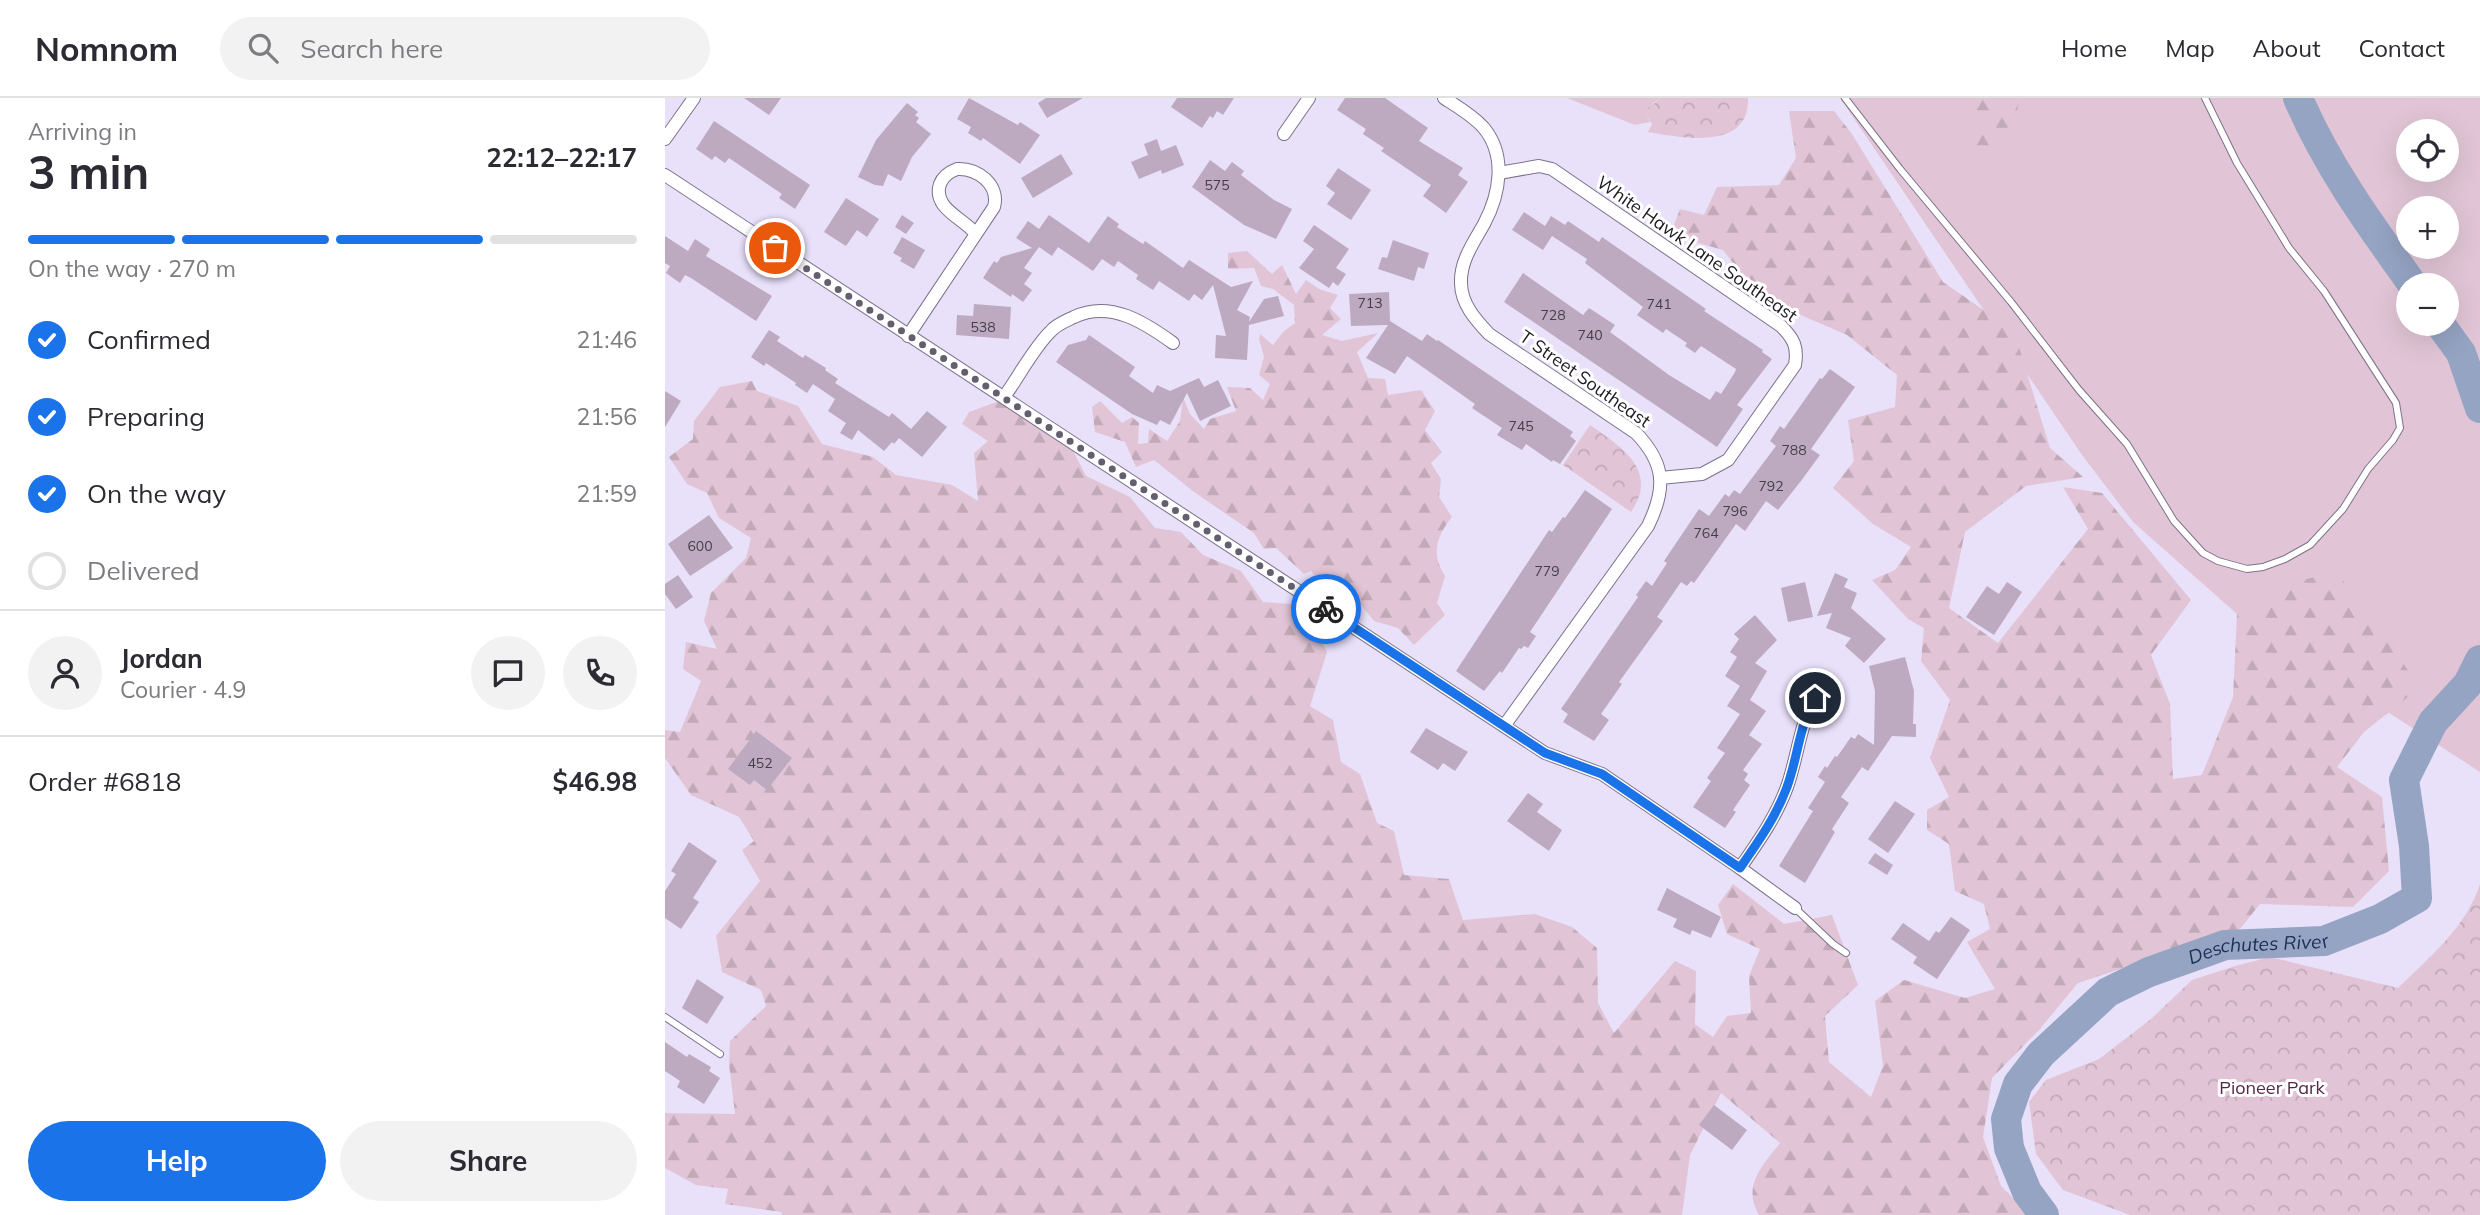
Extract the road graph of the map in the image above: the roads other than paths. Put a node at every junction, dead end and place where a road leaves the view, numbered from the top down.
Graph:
1 (694, 98) edge
2 (1309, 98) edge
3 (1444, 98) edge
4 (1845, 98) edge
5 (2206, 98) edge
6 (1284, 134) dead end
7 (665, 139) edge
8 (1499, 173) junction
9 (665, 175) edge
10 (975, 233) junction
11 (908, 336) junction
12 (1173, 343) dead end
13 (1004, 397) junction
14 (1660, 478) junction
15 (1815, 698) dead end
16 (1504, 726) junction
17 (1740, 868) junction
18 (1795, 908) joint
19 (1846, 953) dead end
20 (665, 1017) edge
21 (720, 1054) dead end

1 - 7 street
2 - 6 street
3 - 8 street, T Street Southeast
4 - 5 lane
8 - 14 street, T Street Southeast
8 - 14 street, White Hawk Lane Southeast
9 - 11 street
10 - 10 street
10 - 11 street
11 - 13 street
12 - 13 street
13 - 16 street
14 - 16 street
15 - 17 street
16 - 17 street
17 - 18 street
18 - 19 lane
20 - 21 lane

